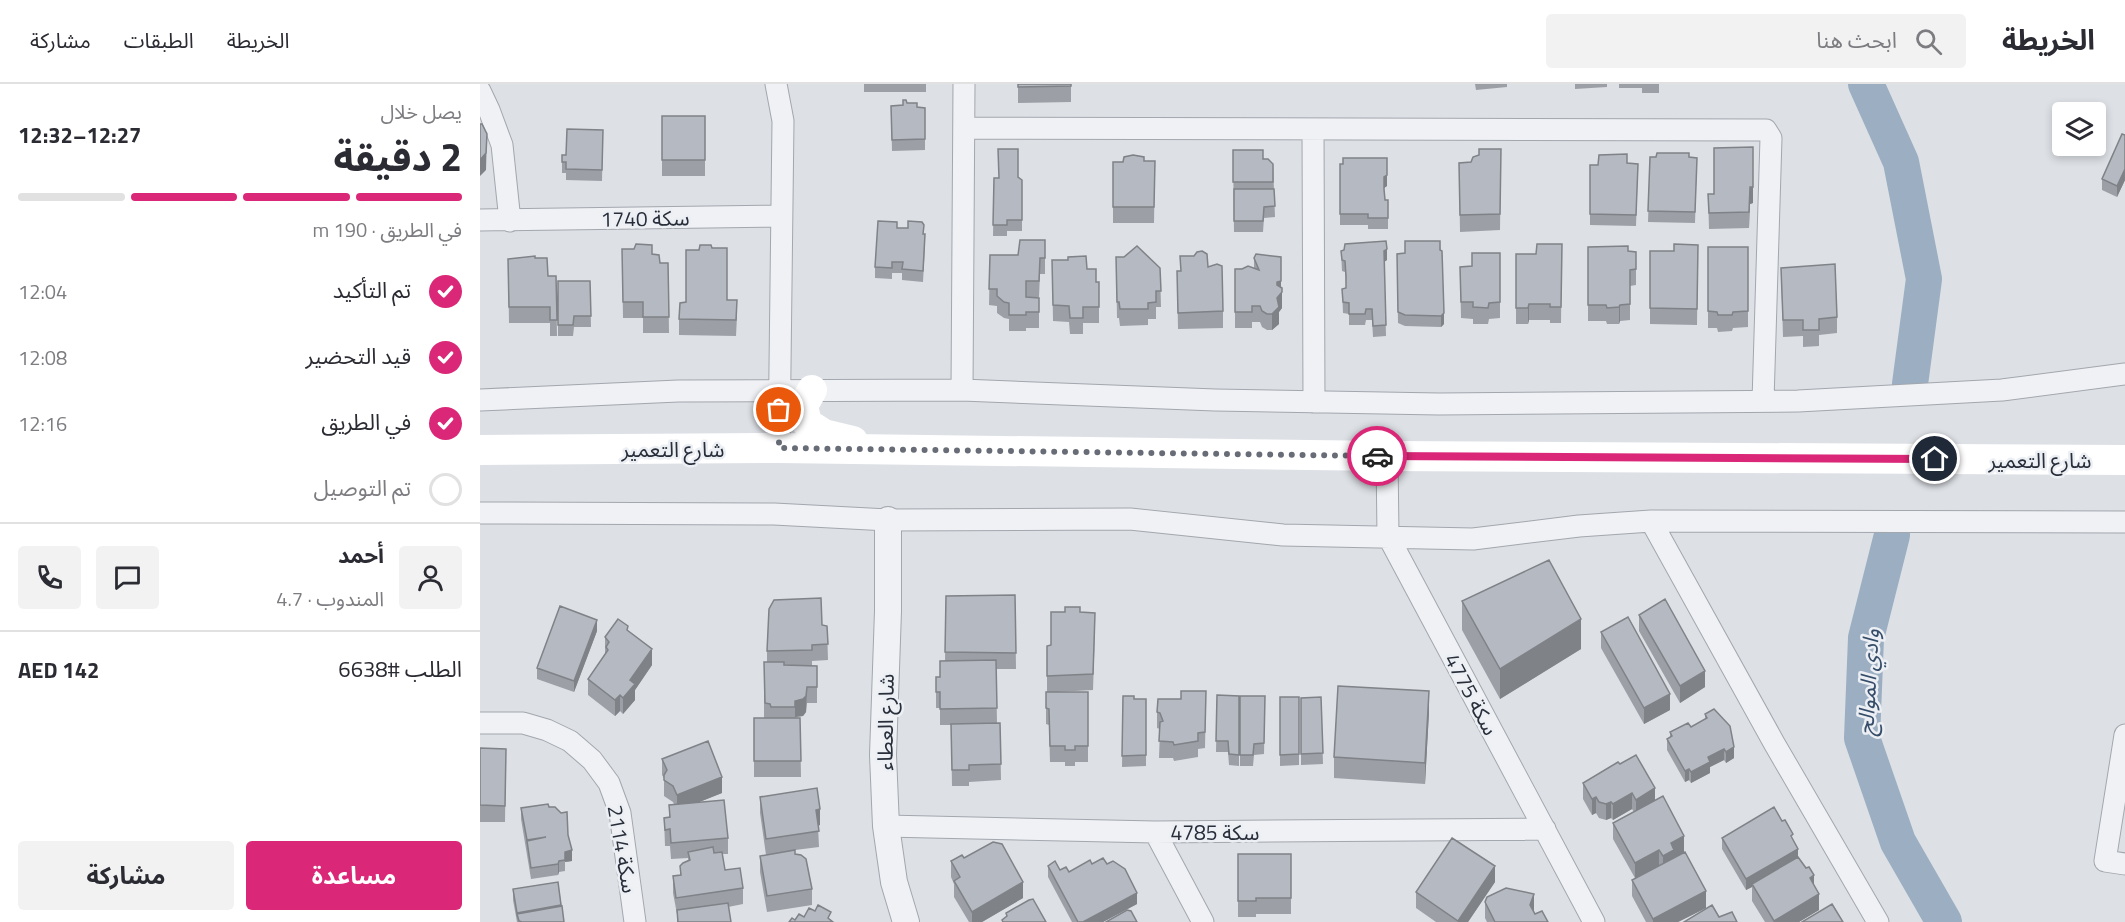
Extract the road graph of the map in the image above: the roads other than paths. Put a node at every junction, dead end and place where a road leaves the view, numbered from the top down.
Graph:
1 (776, 84) edge
2 (964, 84) edge
3 (480, 91) edge
4 (964, 128) junction
5 (1313, 129) junction
6 (781, 216) junction
7 (480, 220) edge
8 (510, 220) junction
9 (2125, 374) edge
10 (779, 390) junction
11 (812, 390) junction
12 (962, 390) junction
13 (480, 400) edge
14 (1763, 401) junction
15 (1314, 402) junction
16 (779, 448) junction
17 (872, 449) junction
18 (480, 450) edge
19 (1387, 456) junction
20 (2125, 460) edge
21 (480, 513) edge
22 (888, 520) junction
23 (1651, 521) junction
24 (2125, 522) edge
25 (1388, 536) junction
26 (480, 723) edge
27 (2125, 735) edge
28 (886, 826) junction
29 (1545, 829) junction
30 (1155, 832) junction
31 (2125, 864) edge
32 (635, 922) edge
33 (906, 922) edge
34 (1203, 922) edge
35 (1594, 922) edge
36 (1878, 922) edge

1 - 6 street
2 - 4 street
3 - 8 street
4 - 5 street
4 - 12 street
5 - 14 street
5 - 15 street
6 - 8 street, سكة 1740
6 - 10 street
7 - 8 street, سكة 1740
9 - 14 street
10 - 11 street
10 - 13 street
10 - 16 street
11 - 12 street
11 - 17 main road
12 - 15 street
14 - 15 street
16 - 17 main road, شارع التعمير
16 - 18 main road, شارع التعمير
17 - 19 main road, شارع التعمير
19 - 20 main road, شارع التعمير
19 - 25 street, سكة 4775
21 - 22 street
22 - 25 street
22 - 28 street, شارع العطاء
23 - 24 street
23 - 25 street
23 - 36 street
25 - 29 street, سكة 4775
26 - 32 street, سكة 2114
27 - 31 street
28 - 30 street, سكة 4785
28 - 33 street, شارع العطاء
29 - 30 street, سكة 4785
29 - 35 street, سكة 4775
30 - 34 street

